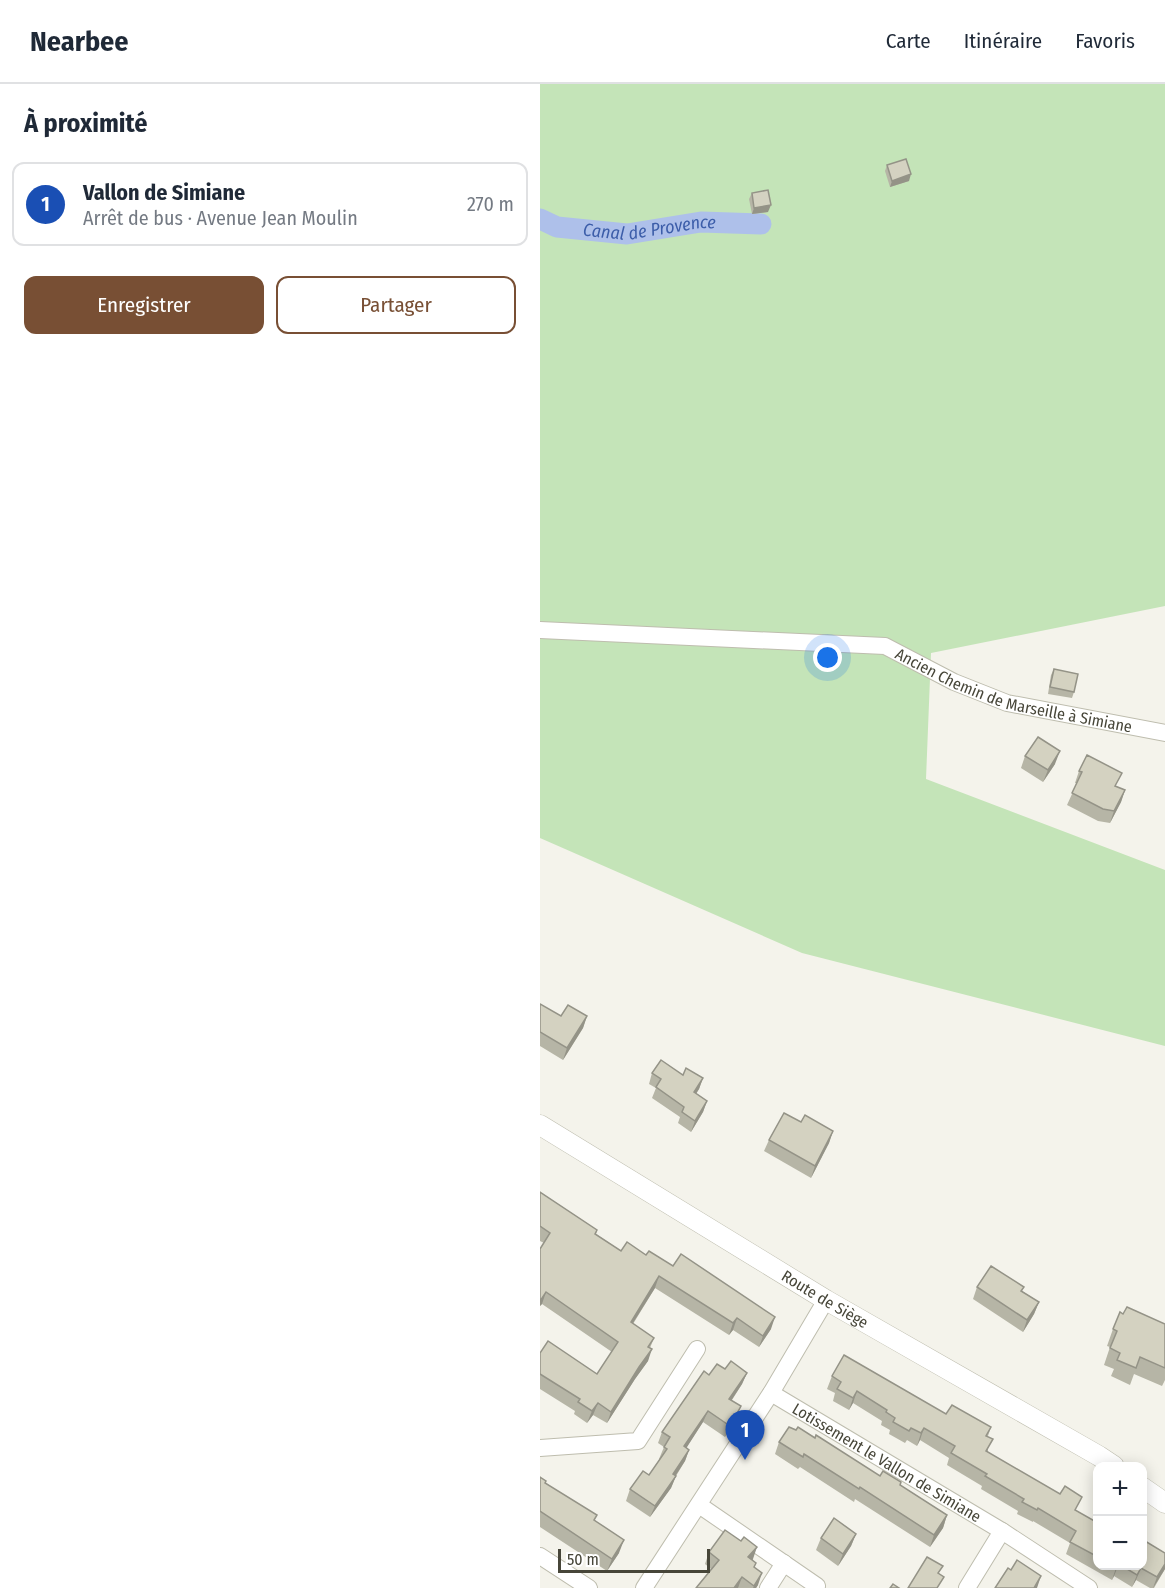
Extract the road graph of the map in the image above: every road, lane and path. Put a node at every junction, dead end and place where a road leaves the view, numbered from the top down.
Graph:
1 (540, 630) edge
2 (1165, 733) edge
3 (540, 1125) edge
4 (826, 1299) junction
5 (697, 1349) dead end
6 (771, 1393) junction
7 (540, 1448) edge
8 (1107, 1462) edge
9 (1147, 1490) edge
10 (1165, 1503) edge
11 (699, 1505) junction
12 (1002, 1531) junction
13 (540, 1556) edge
14 (784, 1563) junction
15 (818, 1586) dead end
16 (589, 1588) edge
17 (644, 1588) edge
18 (768, 1588) edge
19 (967, 1588) edge
20 (1089, 1588) edge

1 - 2 street, Ancien Chemin de Marseille à Simiane
3 - 4 street, Route de Siège
4 - 6 street
4 - 8 street, Route de Siège
5 - 7 street
6 - 11 street
6 - 12 street, Lotissement le Vallon de Simiane
9 - 10 street
11 - 14 street
11 - 17 street
12 - 19 street
12 - 20 street, Lotissement le Vallon de Simiane
13 - 16 street
14 - 15 street
14 - 18 street

